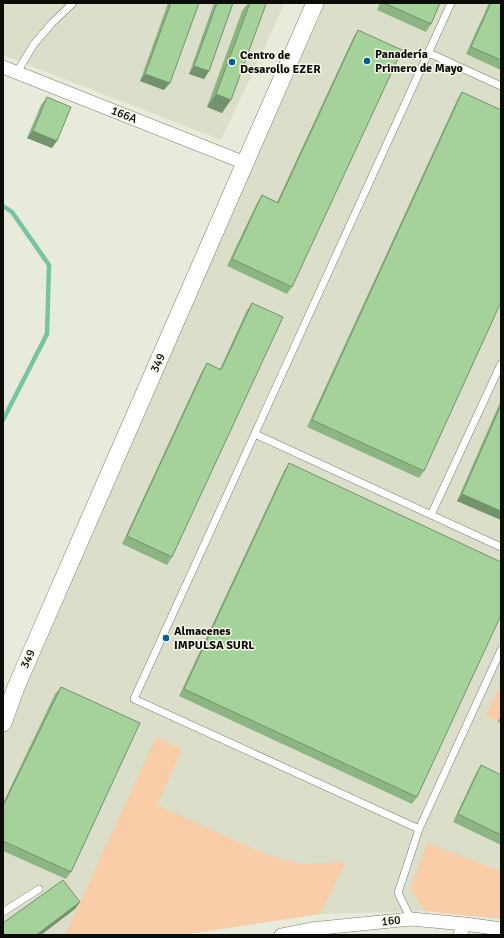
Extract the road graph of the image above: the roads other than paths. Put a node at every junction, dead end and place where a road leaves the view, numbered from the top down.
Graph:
1 (73, 3) edge
2 (315, 3) edge
3 (451, 3) edge
4 (429, 53) junction
5 (3, 67) edge
6 (17, 72) junction
7 (501, 86) edge
8 (245, 163) junction
9 (501, 364) edge
10 (255, 434) junction
11 (431, 515) junction
12 (501, 547) edge
13 (501, 650) edge
14 (9, 688) edge
15 (3, 723) edge
16 (419, 829) junction
17 (39, 889) dead end
18 (3, 912) edge
19 (411, 919) junction
20 (463, 929) edge
21 (501, 929) edge
22 (281, 935) edge

1 - 6 lane
2 - 8 street, 349
3 - 4 lane
4 - 7 lane
4 - 10 lane
5 - 6 street, 166A
6 - 8 street, 166A
8 - 14 street, 349
9 - 11 lane
10 - 11 lane
10 - 16 lane
11 - 12 lane
13 - 16 lane
14 - 15 street, 349
16 - 19 lane
17 - 18 lane
19 - 20 street, 160
19 - 22 street, 160
20 - 21 street, 160

